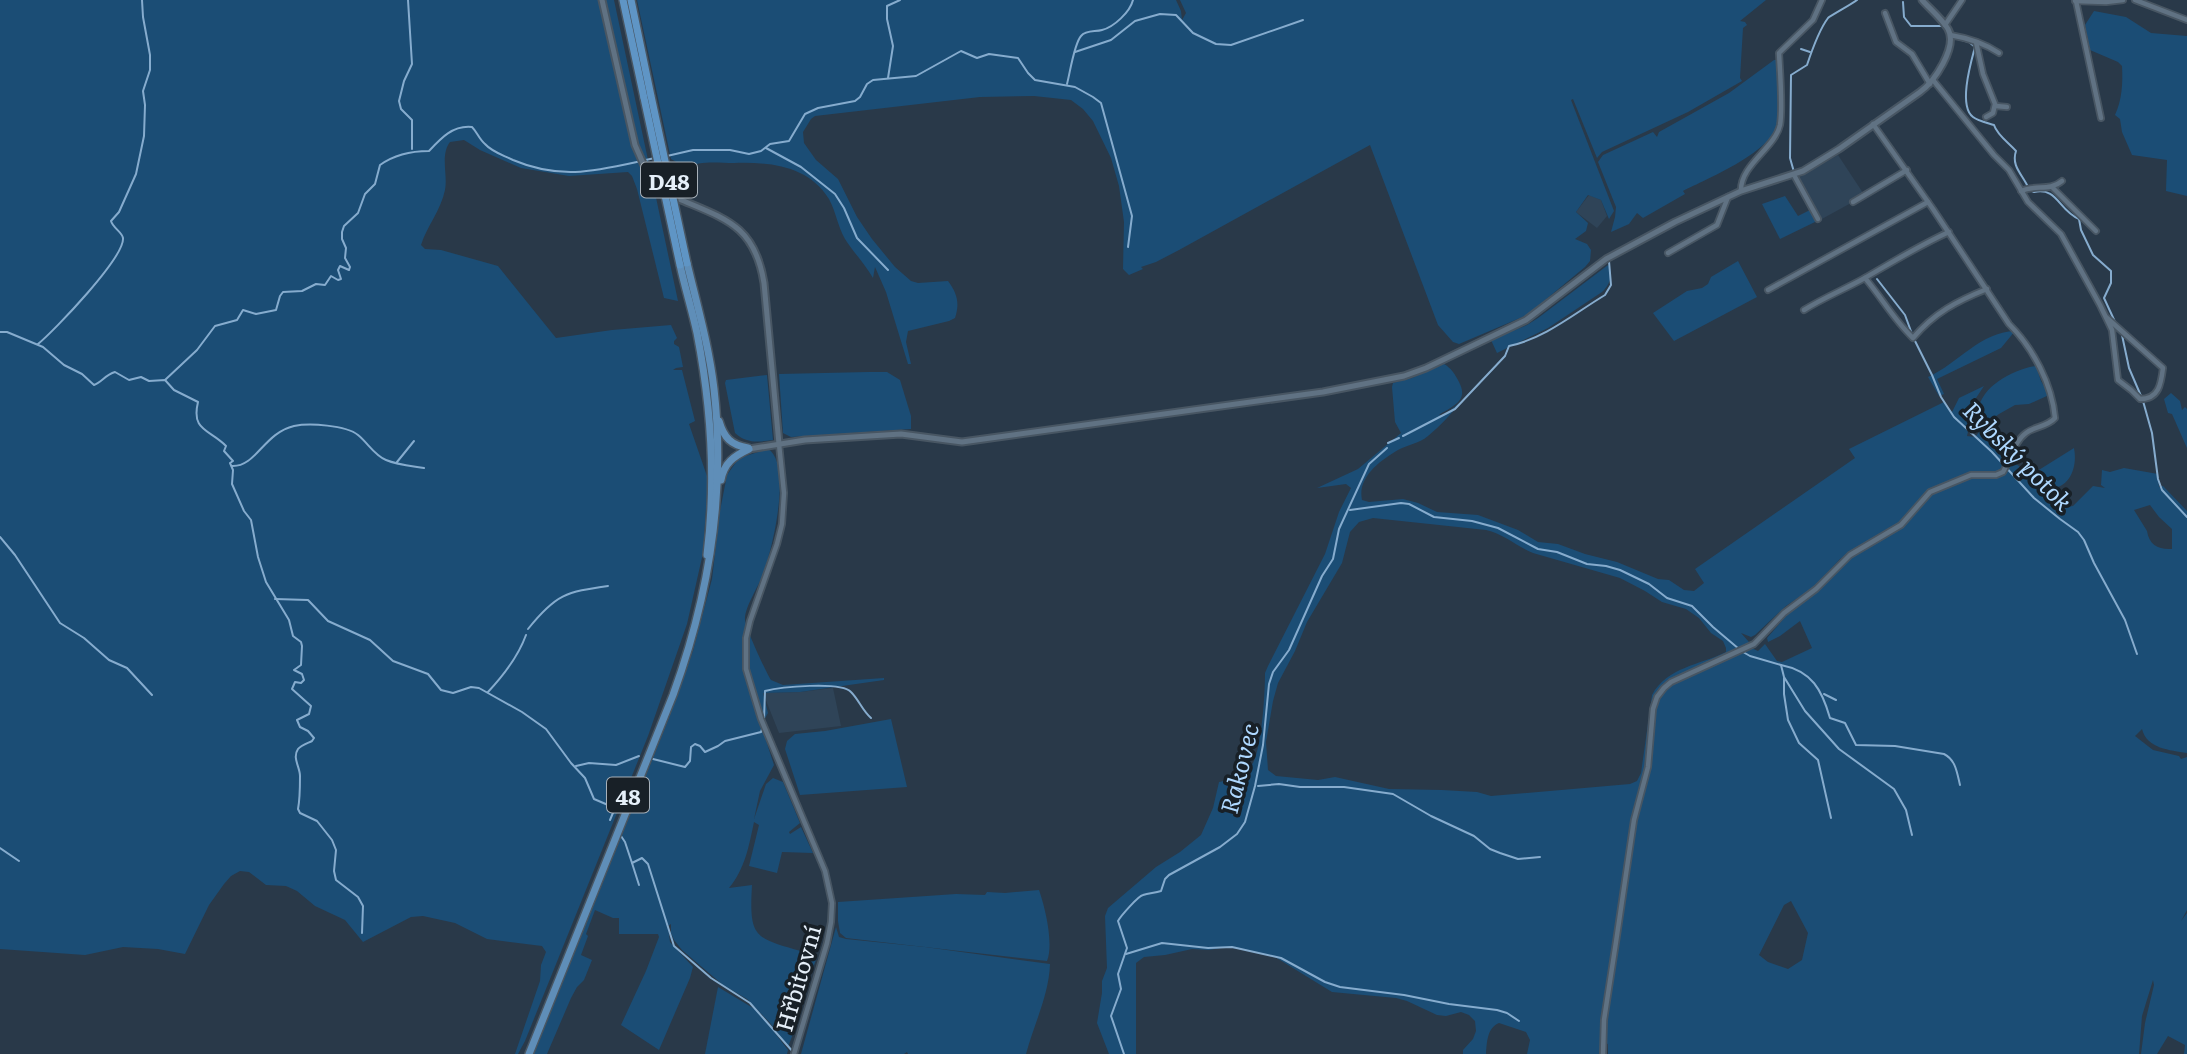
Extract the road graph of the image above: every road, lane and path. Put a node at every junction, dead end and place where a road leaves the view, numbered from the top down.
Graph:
1 (602, 0) edge
2 (623, 0) edge
3 (631, 0) edge
4 (1822, 0) edge
5 (1922, 0) edge
6 (1962, 0) edge
7 (2075, 0) edge
8 (2123, 0) edge
9 (2135, 0) edge
10 (1885, 13) dead end
11 (2187, 20) edge
12 (1945, 25) junction
13 (1950, 35) junction
14 (1976, 42) junction
15 (1999, 53) dead end
16 (1931, 82) junction
17 (648, 97) junction
18 (1996, 106) junction
19 (2007, 107) dead end
20 (1986, 117) dead end
21 (2101, 118) dead end
22 (1873, 124) junction
23 (1907, 170) junction
24 (1794, 175) junction
25 (2062, 181) dead end
26 (657, 184) dead end
27 (2053, 188) junction
28 (1741, 191) junction
29 (2021, 191) junction
30 (1728, 196) junction
31 (679, 199) dead end
32 (1853, 202) dead end
33 (1928, 202) junction
34 (1818, 219) dead end
35 (2096, 230) dead end
36 (1949, 232) junction
37 (1668, 253) dead end
38 (684, 264) junction
39 (1865, 278) junction
40 (1987, 289) junction
41 (1768, 290) dead end
42 (1804, 310) dead end
43 (2106, 317) junction
44 (716, 408) junction
45 (779, 443) junction
46 (749, 449) junction
47 (717, 502) junction
48 (527, 1054) edge
49 (794, 1054) edge
50 (1603, 1054) edge

1 - 26 main road
2 - 17 highway, D48
3 - 17 highway, D48
4 - 28 street
5 - 12 main road
6 - 12 street
7 - 8 street
7 - 21 street
9 - 11 street
10 - 16 street
12 - 13 main road
13 - 14 street
13 - 16 main road
14 - 15 street
14 - 18 street
16 - 22 main road
16 - 29 street
17 - 38 highway, D48, bridge
18 - 19 street
18 - 20 street
22 - 23 street
22 - 24 main road
23 - 32 street
23 - 33 street
24 - 28 main road
24 - 34 street
25 - 27 street
27 - 29 street
27 - 35 street
28 - 30 main road
29 - 43 street
30 - 37 street
30 - 45 main road
31 - 45 main road
33 - 36 street
33 - 41 street
36 - 39 street
36 - 40 street
38 - 44 highway, 48
38 - 48 highway, 48
39 - 40 street
39 - 42 street
40 - 50 street
43 - 43 street
44 - 46 highway, 48
44 - 47 highway, 48
45 - 46 main road
45 - 49 street, Hřbitovní
46 - 47 highway, 48
47 - 48 highway, 48

